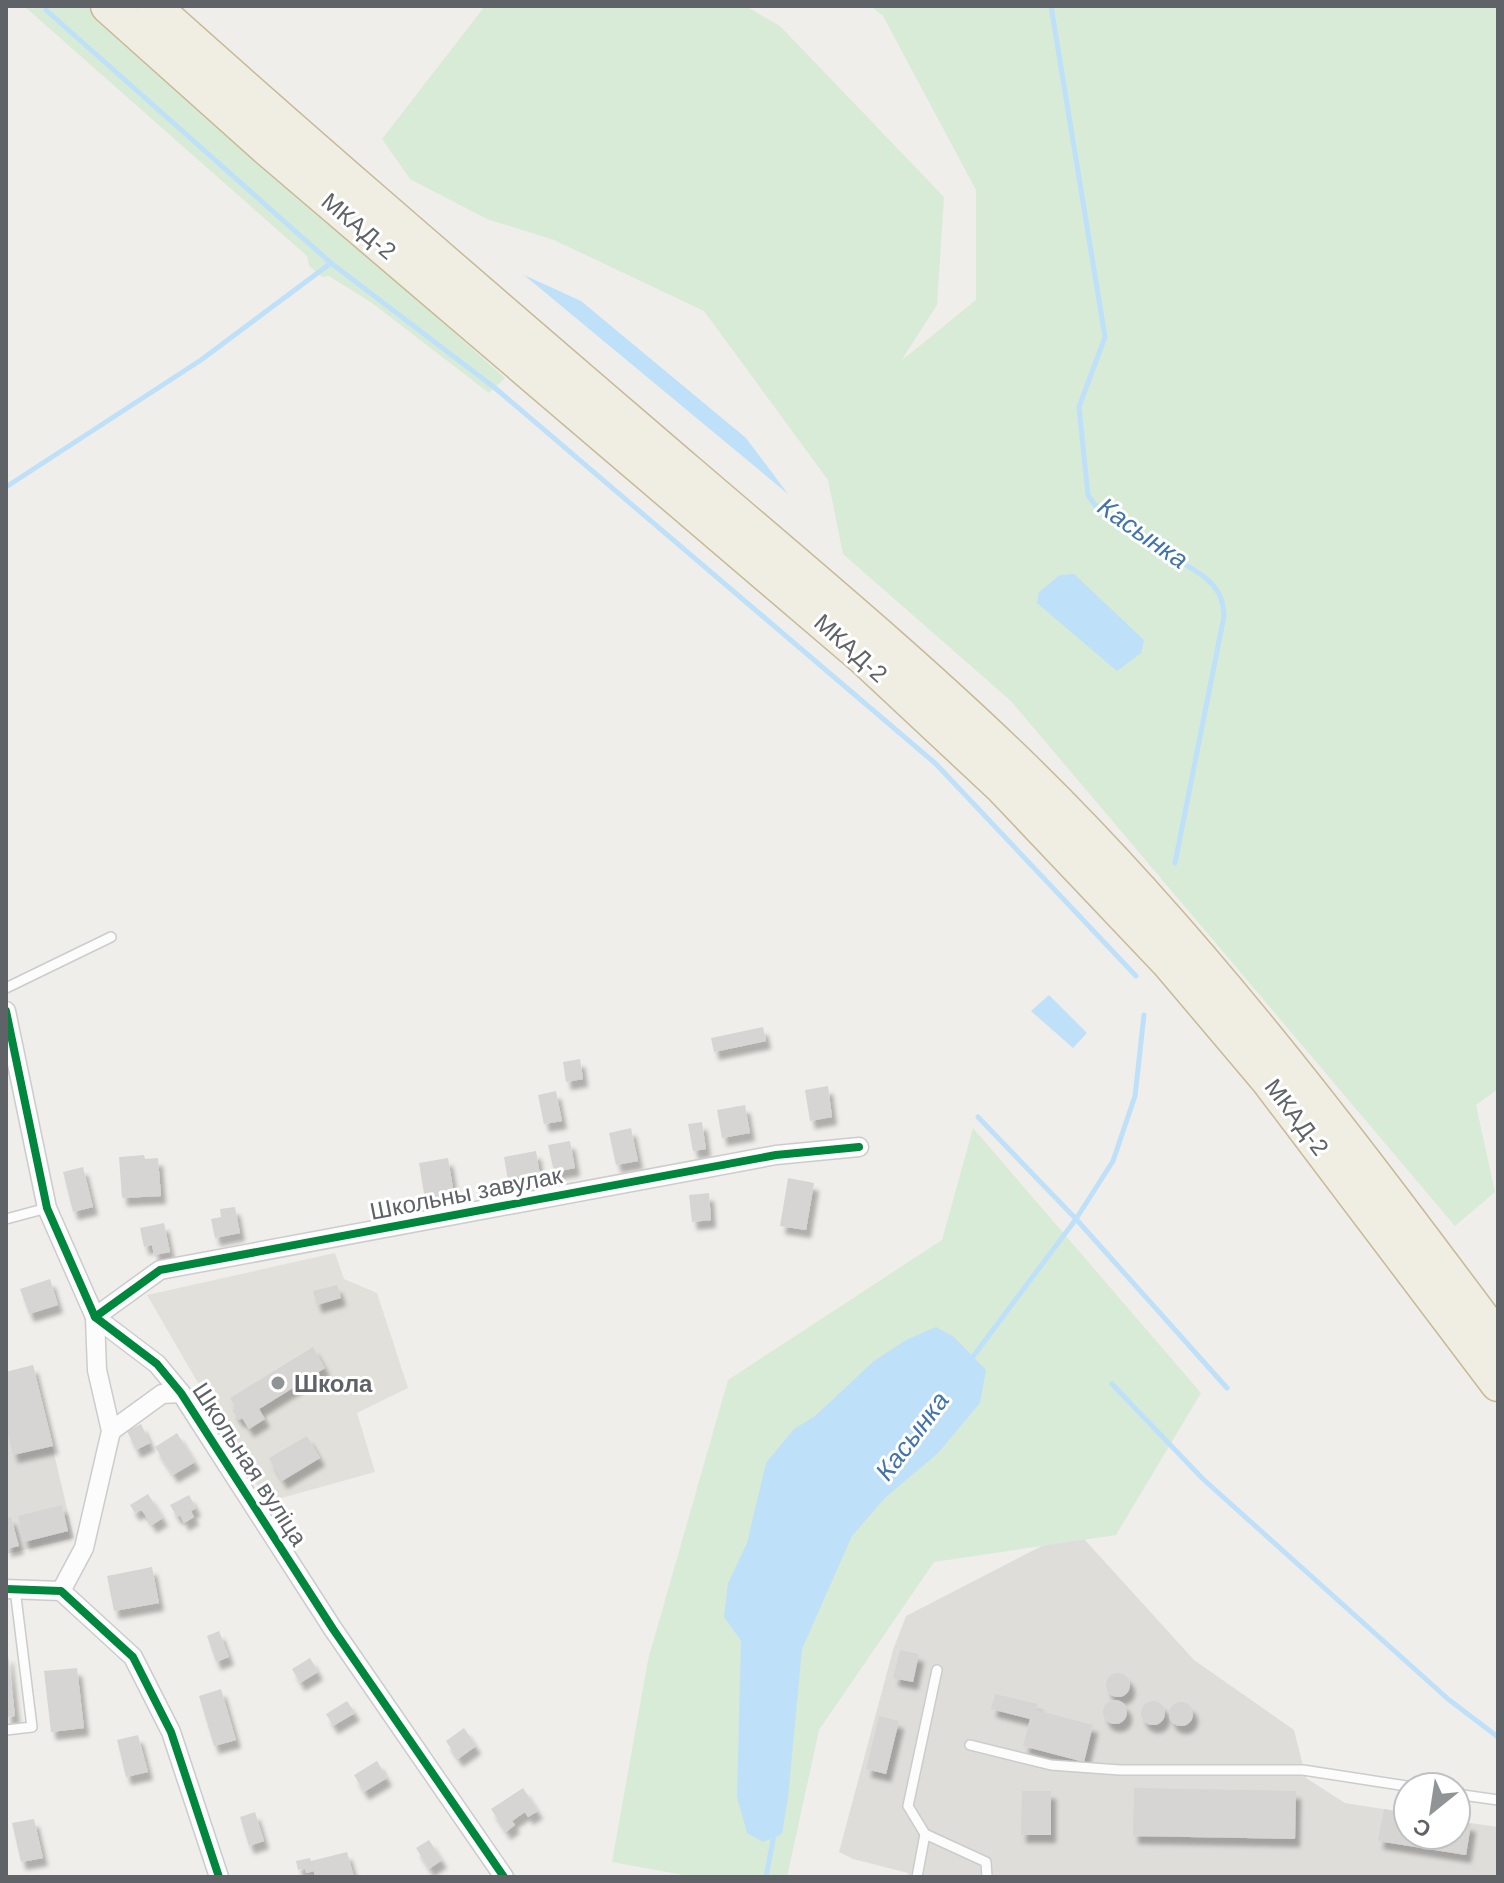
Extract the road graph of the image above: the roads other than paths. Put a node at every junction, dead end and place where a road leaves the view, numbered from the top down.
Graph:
1 (108, 6) edge
2 (153, 6) edge
3 (111, 937) dead end
4 (6, 988) edge
5 (6, 1011) edge
6 (859, 1147) dead end
7 (47, 1208) junction
8 (6, 1219) edge
9 (95, 1317) junction
10 (1498, 1339) edge
11 (1498, 1384) edge
12 (181, 1393) junction
13 (111, 1431) junction
14 (10, 1589) edge
15 (61, 1591) junction
16 (937, 1670) dead end
17 (6, 1730) edge
18 (970, 1745) dead end
19 (1392, 1784) edge
20 (1472, 1796) edge
21 (1498, 1800) edge
22 (925, 1834) junction
23 (219, 1877) edge
24 (504, 1877) edge
25 (917, 1877) edge
26 (987, 1877) edge

1 - 11 highway, МКАД-2
2 - 10 highway
3 - 4 lane
5 - 7 street, Школьная вуліца
6 - 9 street, Школьны завулак
7 - 8 lane
7 - 9 street, Школьная вуліца
9 - 12 street, Школьная вуліца
9 - 13 street
12 - 13 street
12 - 24 street, Школьная вуліца
13 - 15 street
14 - 15 street
14 - 17 lane
15 - 23 street
16 - 22 lane
18 - 19 lane
20 - 21 lane
22 - 25 lane
22 - 26 lane

